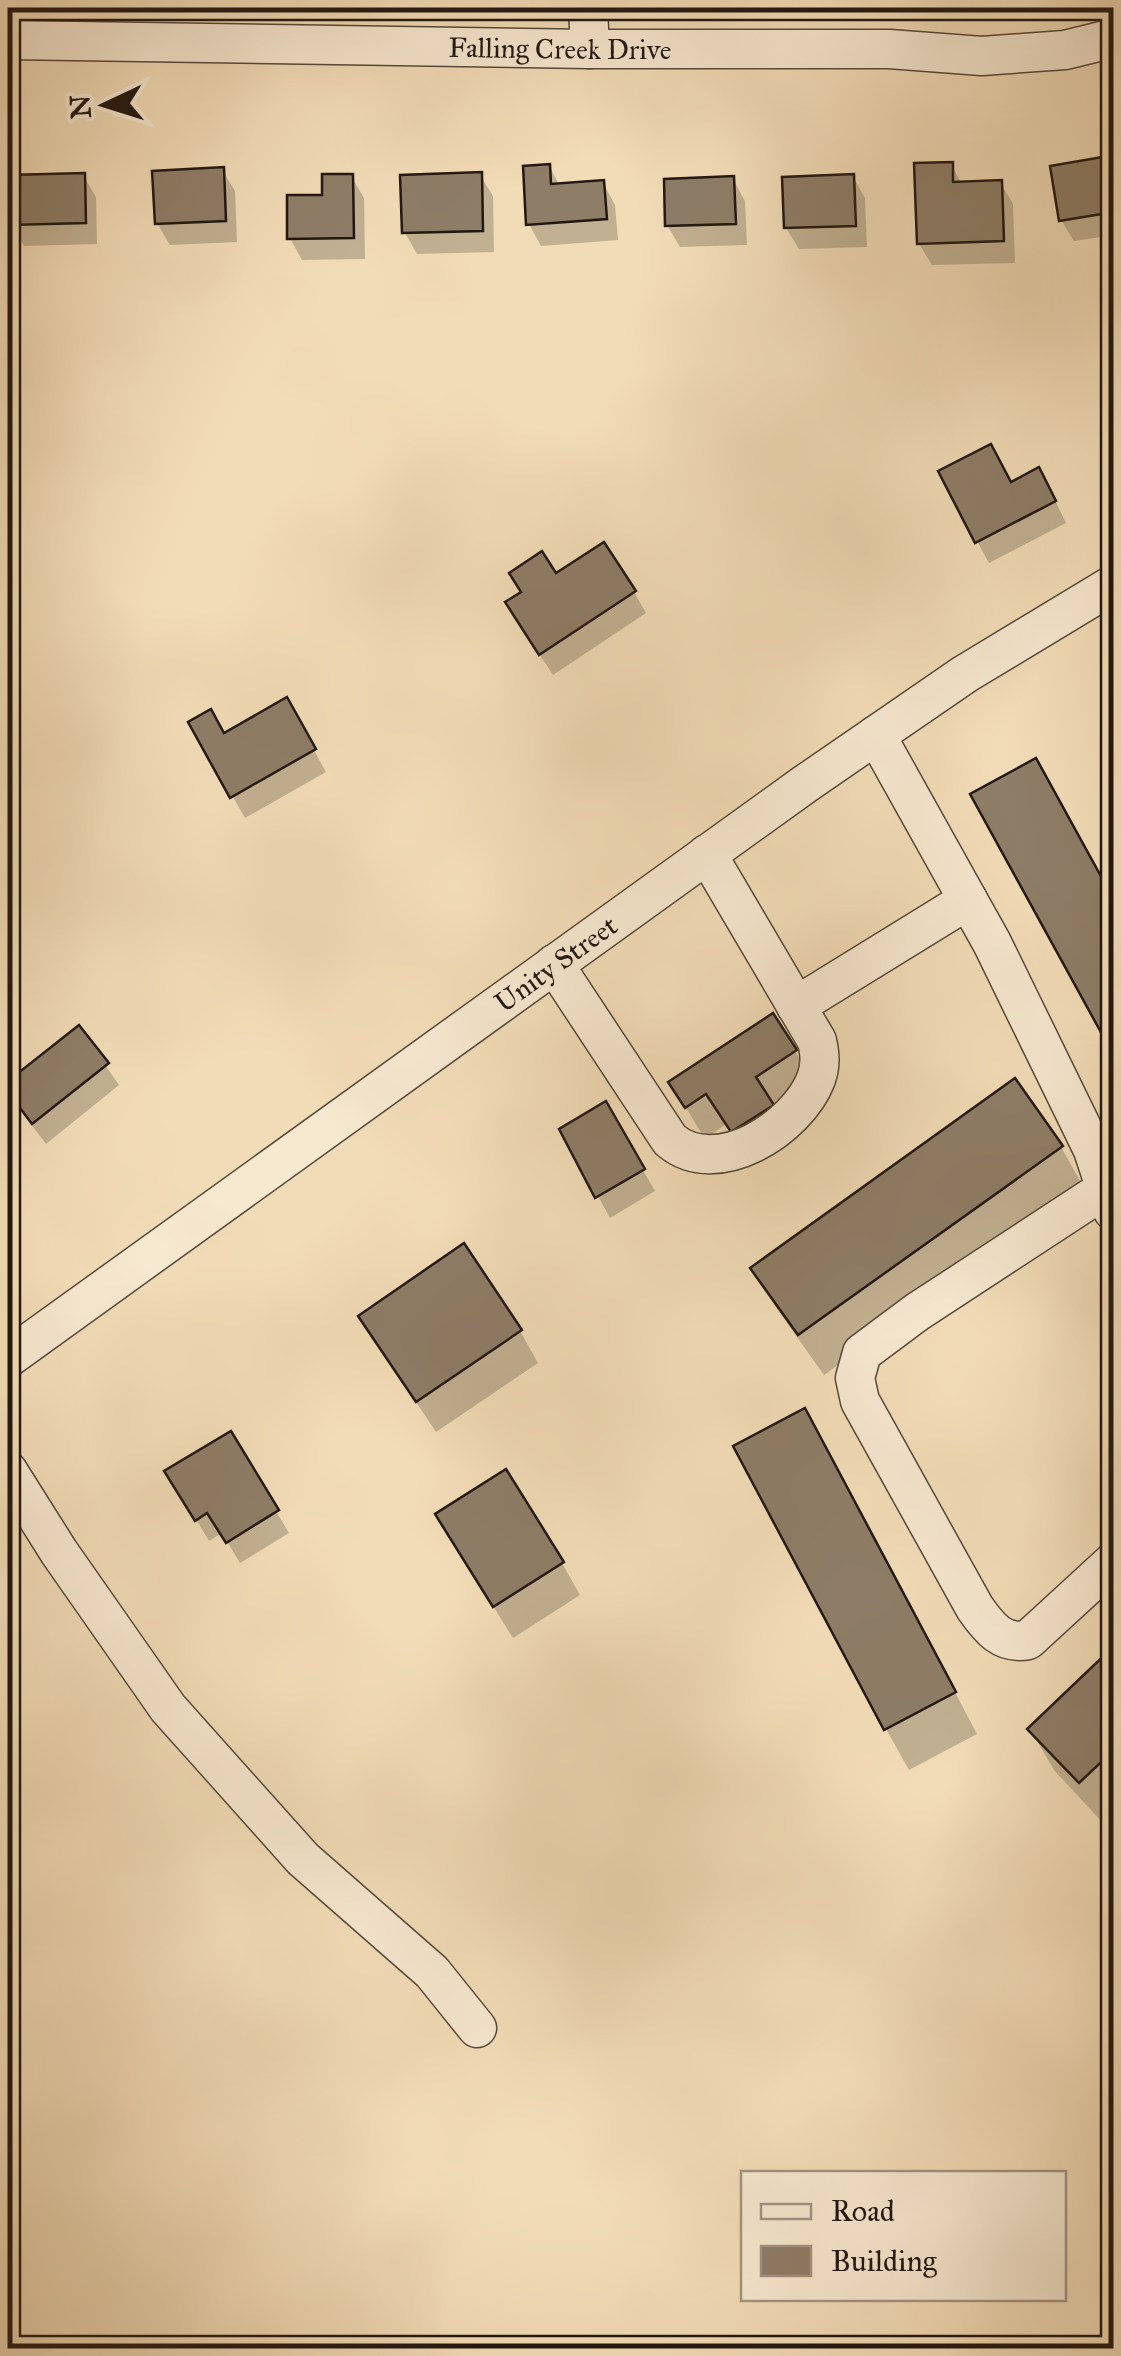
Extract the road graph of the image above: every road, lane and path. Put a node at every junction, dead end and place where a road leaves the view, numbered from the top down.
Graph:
1 (588, 8) edge
2 (1114, 38) edge
3 (8, 40) edge
4 (590, 49) junction
5 (1114, 584) edge
6 (876, 736) junction
7 (707, 854) junction
8 (968, 900) junction
9 (554, 964) junction
10 (796, 1006) junction
11 (1110, 1201) edge
12 (8, 1358) edge
13 (8, 1471) edge
14 (1114, 1562) edge
15 (477, 2028) dead end

1 - 4 street
2 - 4 street, Falling Creek Drive
3 - 4 street, Falling Creek Drive
5 - 6 street, Unity Street
6 - 7 street, Unity Street
6 - 8 street
7 - 9 street, Unity Street
7 - 10 street
8 - 10 street
8 - 11 street
9 - 10 street
9 - 12 street, Unity Street
11 - 14 street
13 - 15 street

